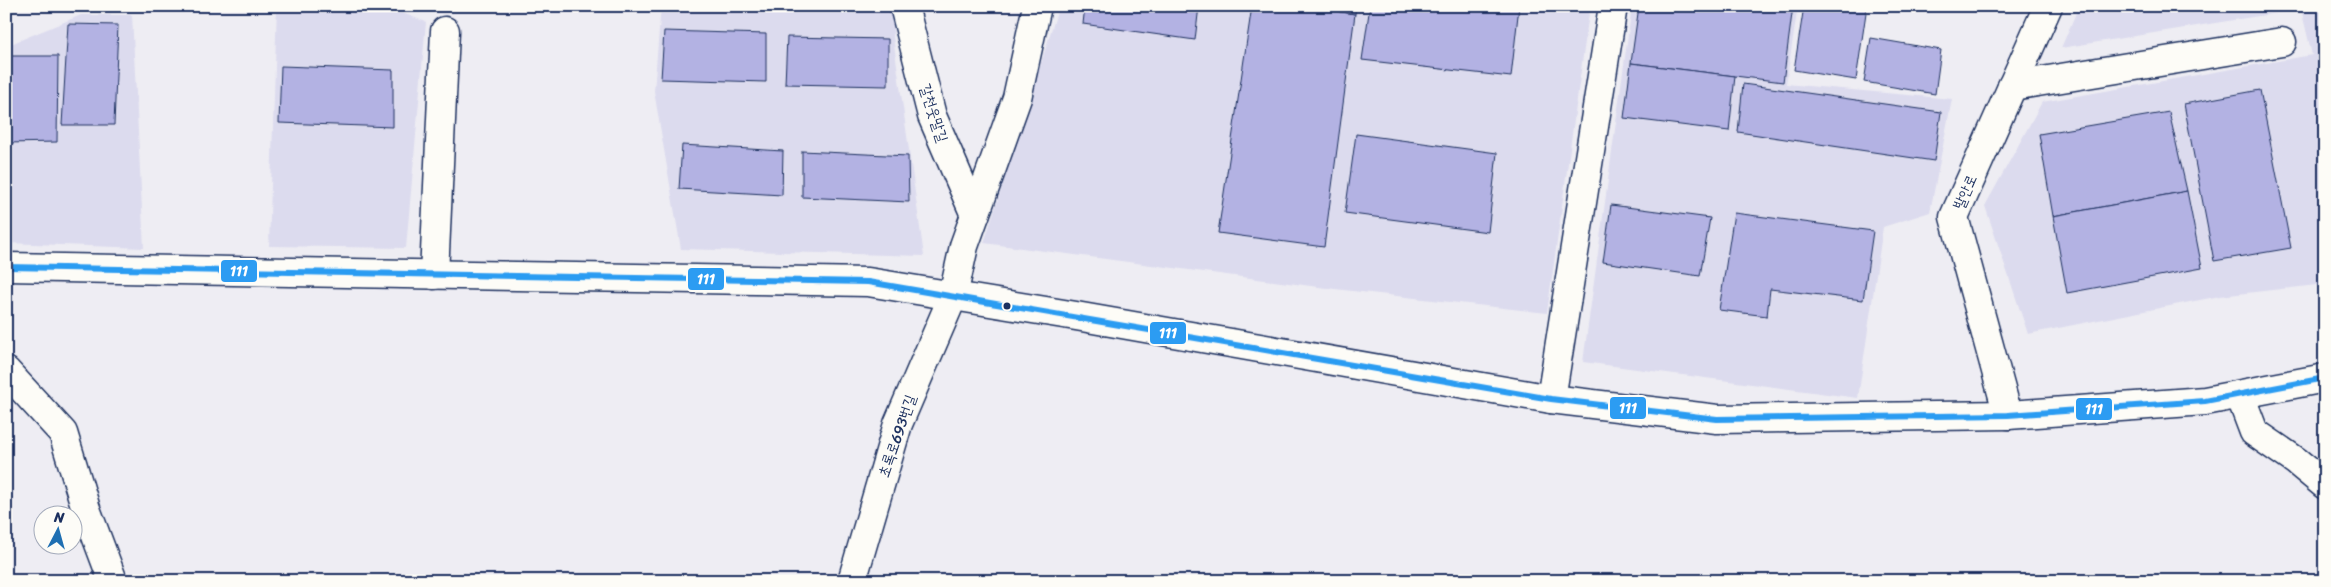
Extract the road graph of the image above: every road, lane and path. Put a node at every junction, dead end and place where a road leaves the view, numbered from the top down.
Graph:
1 (904, 6) edge
2 (1037, 6) edge
3 (1613, 6) edge
4 (2048, 6) edge
5 (445, 31) dead end
6 (2282, 42) dead end
7 (2012, 86) junction
8 (975, 215) junction
9 (6, 267) edge
10 (434, 275) junction
11 (953, 296) junction
12 (6, 371) edge
13 (2325, 378) edge
14 (2240, 395) junction
15 (1551, 399) junction
16 (2008, 416) junction
17 (2325, 486) edge
18 (113, 581) edge
19 (852, 581) edge

1 - 8 main road, 갈천웃말길
2 - 8 main road
3 - 15 main road
4 - 7 main road, 발안로
5 - 10 main road
6 - 7 main road
7 - 16 main road, 발안로
8 - 11 main road
9 - 10 main road
10 - 11 main road
11 - 15 main road
11 - 19 main road, 초록로693번길
12 - 18 main road
13 - 14 main road
14 - 16 main road
14 - 17 main road
15 - 16 main road

